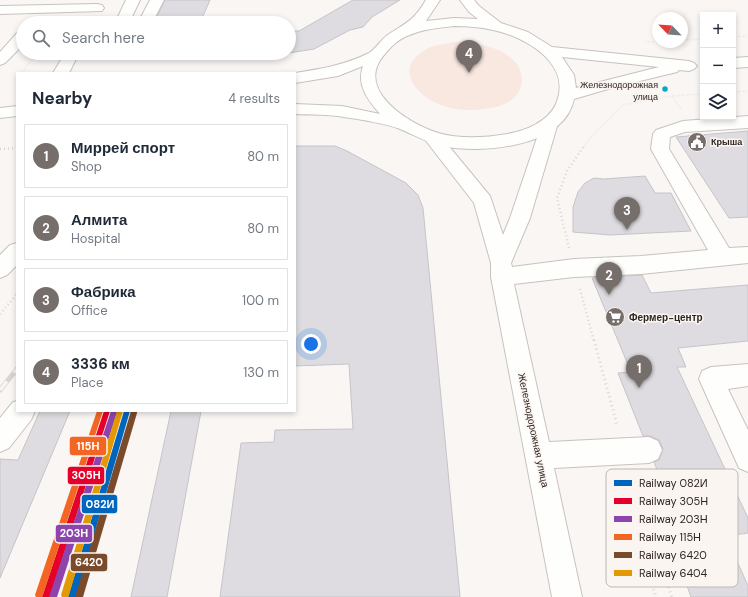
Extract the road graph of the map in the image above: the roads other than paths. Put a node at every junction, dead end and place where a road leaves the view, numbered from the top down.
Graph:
1 (133, 0) edge
2 (157, 0) edge
3 (433, 0) edge
4 (467, 0) edge
5 (99, 4) edge
6 (0, 10) edge
7 (93, 16) edge
8 (125, 16) edge
9 (149, 16) edge
10 (0, 17) edge
11 (16, 23) edge
12 (497, 26) junction
13 (405, 32) junction
14 (16, 44) edge
15 (549, 51) junction
16 (374, 56) junction
17 (0, 60) edge
18 (68, 60) edge
19 (748, 62) edge
20 (736, 63) edge
21 (696, 65) edge
22 (62, 72) edge
23 (296, 78) edge
24 (569, 95) junction
25 (296, 109) edge
26 (16, 111) edge
27 (0, 113) edge
28 (748, 122) edge
29 (550, 123) junction
30 (402, 124) junction
31 (432, 137) junction
32 (16, 252) edge
33 (748, 255) edge
34 (722, 258) junction
35 (0, 269) edge
36 (501, 270) junction
37 (748, 375) edge
38 (21, 412) edge
39 (0, 439) edge
40 (636, 451) road end
41 (539, 456) junction
42 (748, 459) edge
43 (567, 597) edge

1 - 8 main road
2 - 9 main road
3 - 13 main road
4 - 12 main road
5 - 6 main road
5 - 7 main road
10 - 11 main road
12 - 13 main road
12 - 15 main road
13 - 16 main road
14 - 17 main road
15 - 21 main road
15 - 24 main road
16 - 23 main road
16 - 30 main road
18 - 22 main road
19 - 20 main road
21 - 24 main road
24 - 29 main road
25 - 30 main road
26 - 27 main road
28 - 34 main road
29 - 31 main road
29 - 36 main road
30 - 31 main road
31 - 36 main road, Железнодорожная улица
32 - 35 main road
33 - 34 main road
34 - 36 main road
36 - 41 main road, Железнодорожная улица
37 - 42 main road
38 - 39 main road
40 - 41 main road
41 - 43 main road, Железнодорожная улица

